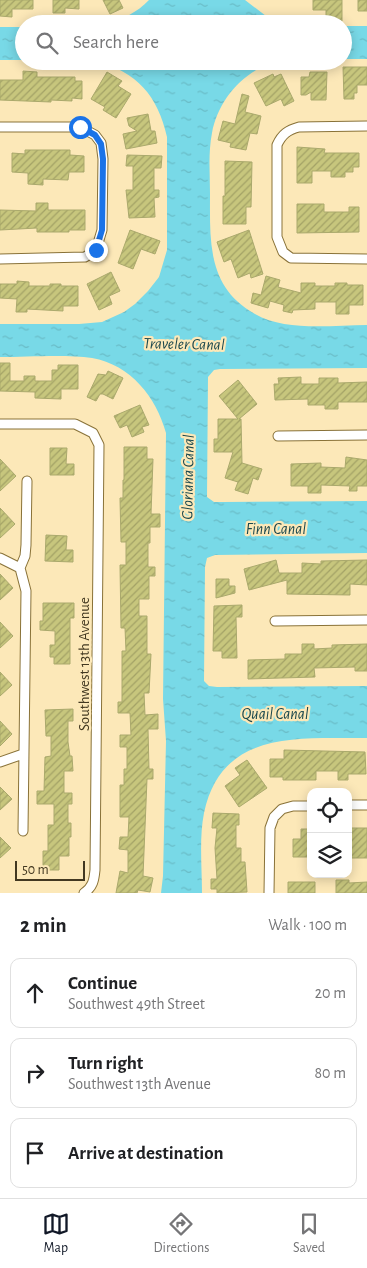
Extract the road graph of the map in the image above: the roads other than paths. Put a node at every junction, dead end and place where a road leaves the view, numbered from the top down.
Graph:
1 (367, 126) edge
2 (0, 127) edge
3 (0, 258) edge
4 (367, 259) edge
5 (0, 424) edge
6 (367, 435) edge
7 (278, 436) dead end
8 (27, 481) dead end
9 (0, 558) edge
10 (20, 568) junction
11 (367, 620) edge
12 (275, 621) dead end
13 (23, 754) junction
14 (0, 762) edge
15 (352, 805) edge
16 (367, 805) edge
17 (307, 806) edge
18 (23, 831) dead end
19 (84, 893) edge
20 (269, 893) edge

1 - 4 street
2 - 3 street
5 - 19 street, Southwest 13th Avenue
6 - 7 street
8 - 10 street
9 - 10 street
10 - 13 street
11 - 12 street
13 - 14 street
13 - 18 street
15 - 16 street
17 - 20 street

